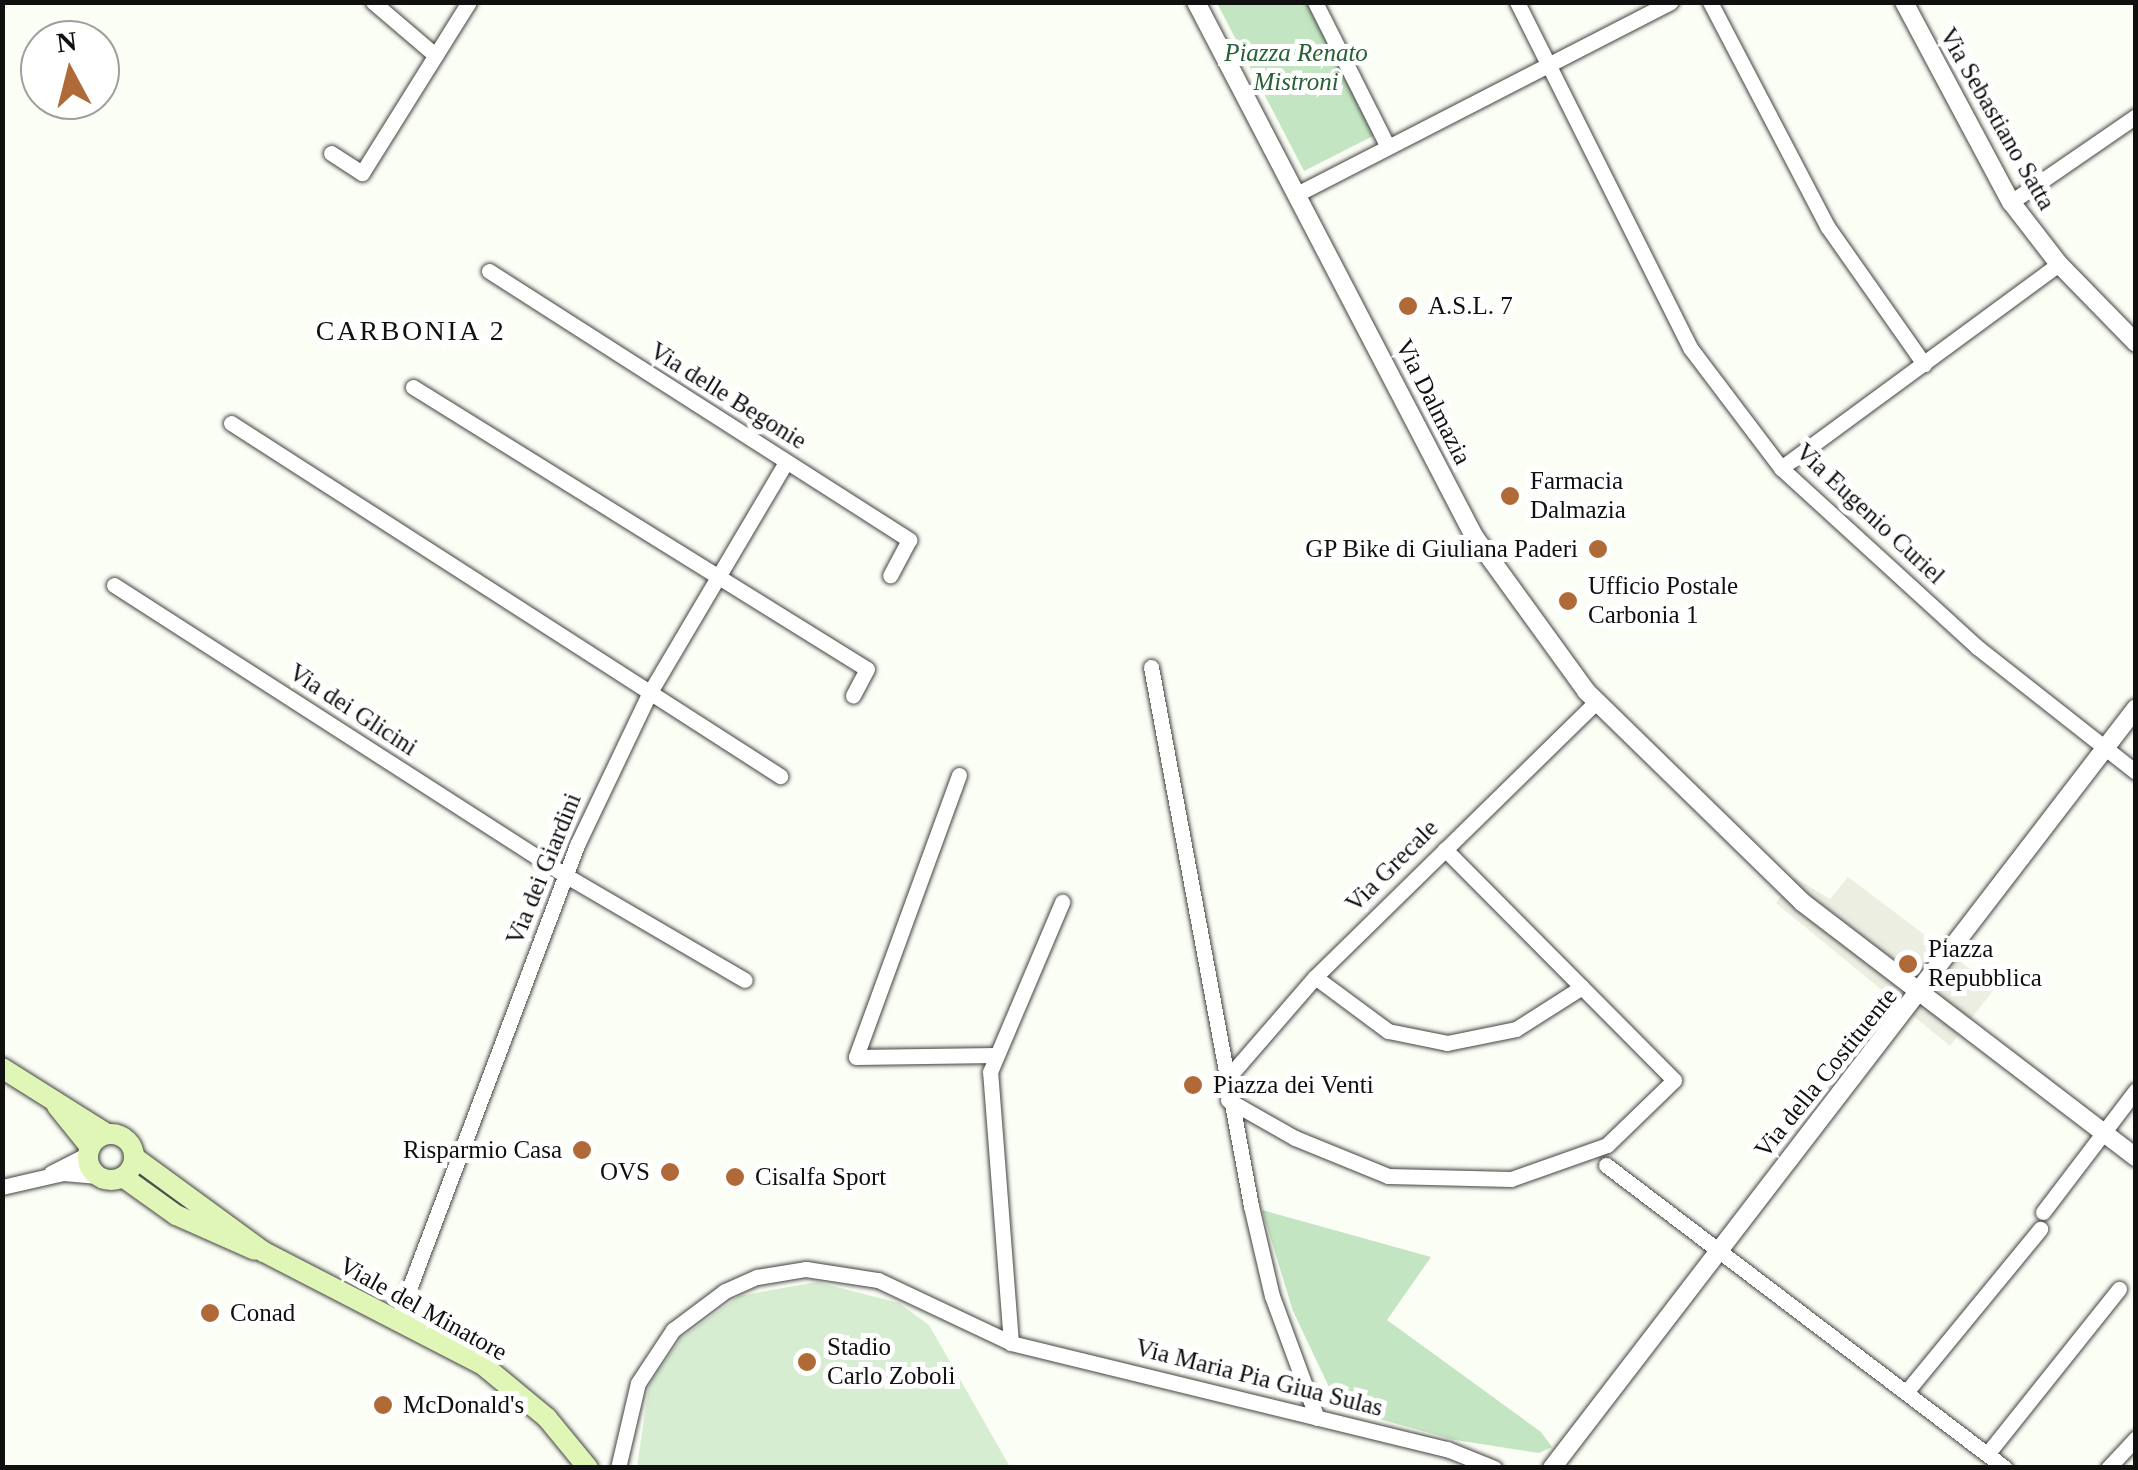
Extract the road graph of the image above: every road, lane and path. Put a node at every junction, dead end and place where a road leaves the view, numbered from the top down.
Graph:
1 (374, 2) edge
2 (469, 2) edge
3 (1196, 2) edge
4 (1315, 2) edge
5 (1516, 2) edge
6 (1672, 2) edge
7 (1710, 2) edge
8 (1904, 2) edge
9 (435, 55) junction
10 (1547, 65) junction
11 (2136, 116) edge
12 (1388, 147) junction
13 (331, 153) dead end
14 (1297, 194) junction
15 (2012, 202) junction
16 (2059, 264) junction
17 (489, 271) dead end
18 (2136, 343) edge
19 (1924, 364) junction
20 (413, 387) dead end
21 (231, 423) dead end
22 (786, 462) junction
23 (1782, 468) junction
24 (890, 575) dead end
25 (722, 579) junction
26 (114, 585) dead end
27 (1151, 668) dead end
28 (650, 692) junction
29 (853, 695) dead end
30 (1596, 702) junction
31 (2136, 708) edge
32 (2106, 748) junction
33 (2136, 772) edge
34 (959, 775) dead end
35 (780, 776) dead end
36 (1445, 849) junction
37 (565, 874) junction
38 (1062, 902) dead end
39 (1315, 977) junction
40 (745, 980) dead end
41 (1582, 987) junction
42 (1920, 996) junction
43 (993, 1064) junction
44 (2, 1068) edge
45 (1231, 1074) junction
46 (2136, 1090) edge
47 (1228, 1100) junction
48 (56, 1104) junction
49 (2104, 1132) junction
50 (108, 1134) junction
51 (89, 1151) junction
52 (134, 1157) junction
53 (2136, 1157) edge
54 (1606, 1165) dead end
55 (44, 1176) junction
56 (98, 1176) junction
57 (123, 1176) junction
58 (2, 1188) edge
59 (2043, 1212) dead end
60 (2040, 1229) dead end
61 (1720, 1246) junction
62 (264, 1252) junction
63 (2120, 1289) dead end
64 (398, 1318) junction
65 (1011, 1343) junction
66 (1907, 1391) junction
67 (1317, 1418) junction
68 (2136, 1438) edge
69 (1988, 1454) junction
70 (588, 1468) edge
71 (618, 1468) edge
72 (1494, 1468) edge
73 (1552, 1468) edge
74 (2006, 1468) edge
75 (2108, 1468) edge

1 - 9 street
2 - 9 street
3 - 14 street, Via Dalmazia
4 - 12 street
5 - 10 street, Via Eugenio Curiel
6 - 10 street
7 - 19 street
8 - 15 street, Via Sebastiano Satta
9 - 13 street
10 - 12 street
10 - 23 street, Via Eugenio Curiel
11 - 15 street
12 - 14 street
14 - 30 street, Via Dalmazia
15 - 16 street, Via Sebastiano Satta
16 - 18 street, Via Sebastiano Satta
16 - 19 street
17 - 22 street, Via delle Begonie
19 - 23 street
20 - 25 street
21 - 28 street
22 - 24 street, Via delle Begonie
22 - 25 street, Via dei Giardini
23 - 32 street, Via Eugenio Curiel
25 - 28 street, Via dei Giardini
25 - 29 street
26 - 37 street, Via dei Glicini
27 - 45 street
28 - 35 street
28 - 37 street, Via dei Giardini
30 - 36 street, Via Grecale
30 - 42 street
31 - 32 street, Via della Costituente
32 - 33 street, Via Eugenio Curiel
32 - 42 street, Via della Costituente
34 - 43 street
36 - 39 street, Via Grecale
36 - 41 street
37 - 40 street, Via dei Glicini
37 - 64 street, Via dei Giardini
38 - 43 street
39 - 41 street
39 - 45 street, Via Grecale
41 - 47 street
42 - 49 street
42 - 61 street, Via della Costituente
43 - 65 street
44 - 48 main road
45 - 47 street
46 - 49 street
47 - 67 street
48 - 50 main road
48 - 51 main road
49 - 53 street
49 - 59 street
50 - 51 main road
50 - 52 main road
51 - 55 street
51 - 56 main road
52 - 57 main road
52 - 62 main road, Viale del Minatore
54 - 61 street
55 - 56 street
55 - 58 street
56 - 57 main road
57 - 62 main road, Viale del Minatore
60 - 66 street
61 - 66 street
61 - 73 street, Via della Costituente
62 - 64 main road, Viale del Minatore
63 - 69 street
64 - 70 main road, Viale del Minatore
65 - 67 street, Via Maria Pia Giua Sulas
65 - 71 street, Via Maria Pia Giua Sulas
66 - 69 street
67 - 72 street, Via Maria Pia Giua Sulas
68 - 75 street
69 - 74 street

